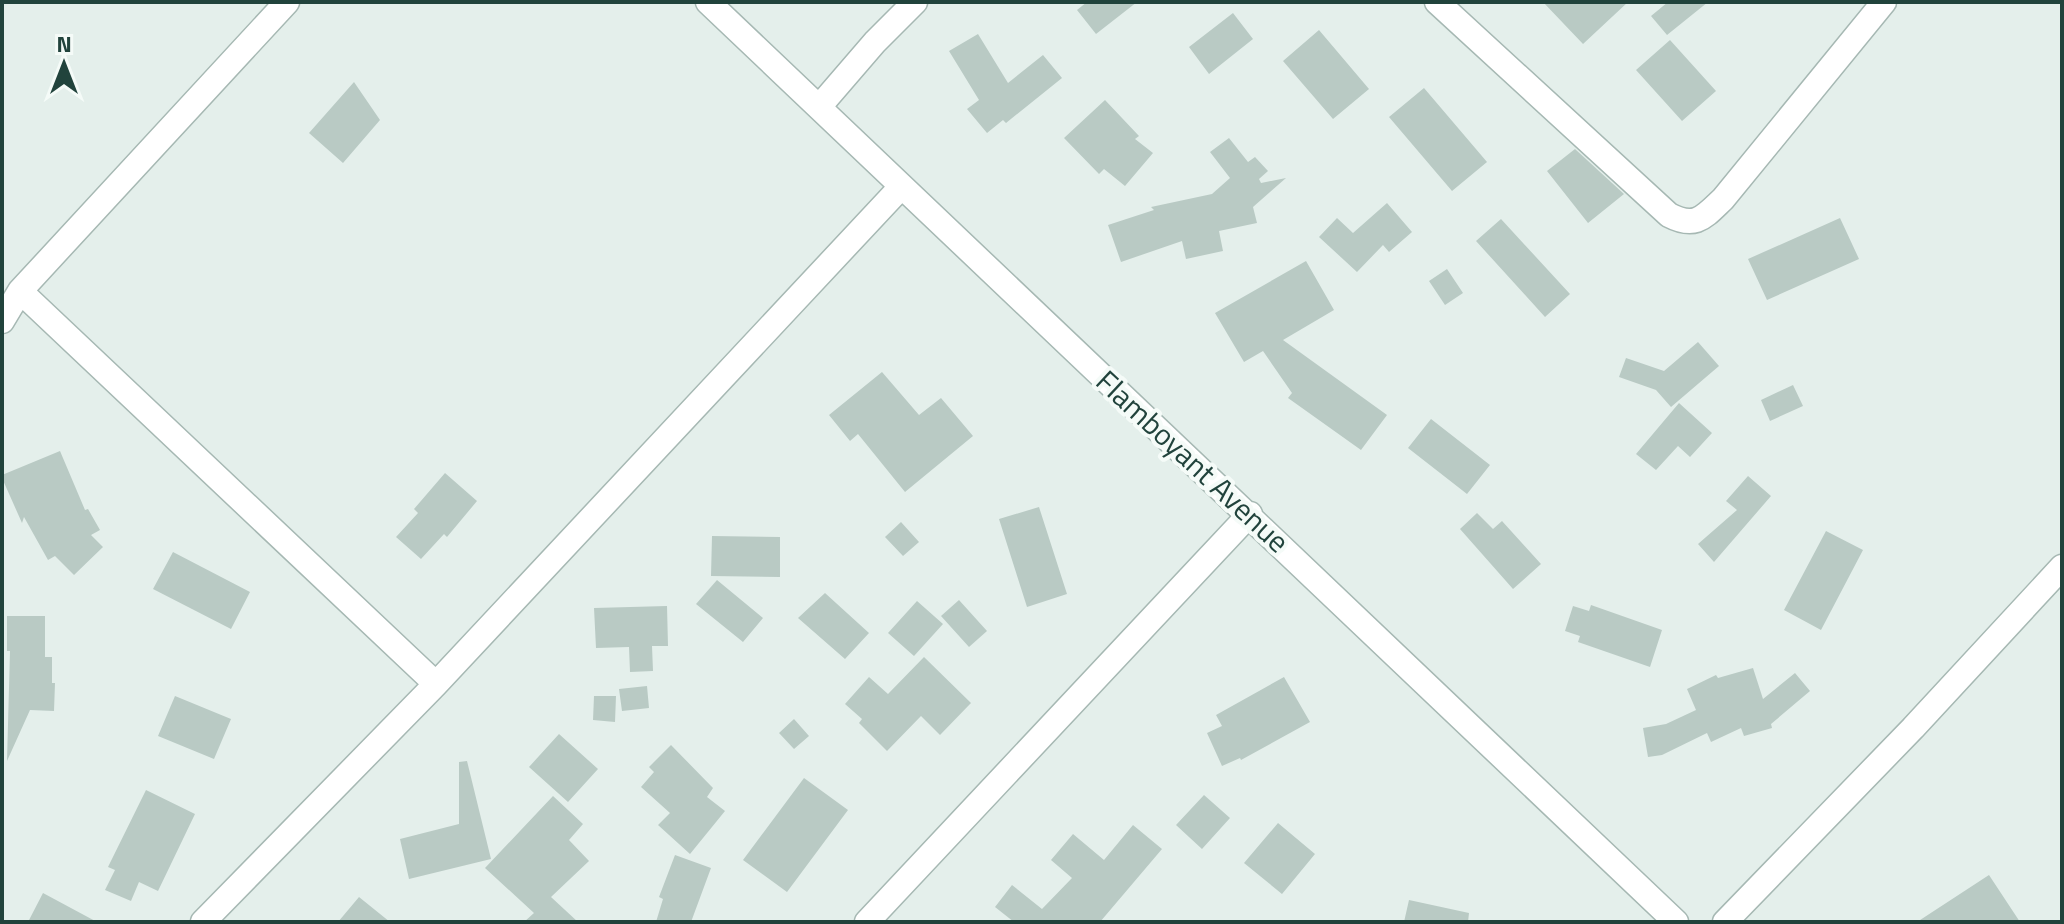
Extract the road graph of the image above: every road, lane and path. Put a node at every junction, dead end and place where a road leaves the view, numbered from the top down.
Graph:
1 (287, 2) edge
2 (708, 2) edge
3 (915, 2) edge
4 (1437, 2) edge
5 (1884, 2) edge
6 (819, 107) junction
7 (901, 187) junction
8 (20, 291) junction
9 (2, 321) edge
10 (1250, 514) junction
11 (2062, 567) edge
12 (436, 684) junction
13 (203, 922) edge
14 (867, 922) edge
15 (1676, 922) edge
16 (1725, 922) edge

1 - 8 street
2 - 6 street, Flamboyant Avenue
3 - 6 street
4 - 5 street
6 - 7 street, Flamboyant Avenue
7 - 10 street, Flamboyant Avenue
7 - 12 street
8 - 9 street
8 - 12 street
10 - 14 street
10 - 15 street, Flamboyant Avenue
11 - 16 street
12 - 13 street

